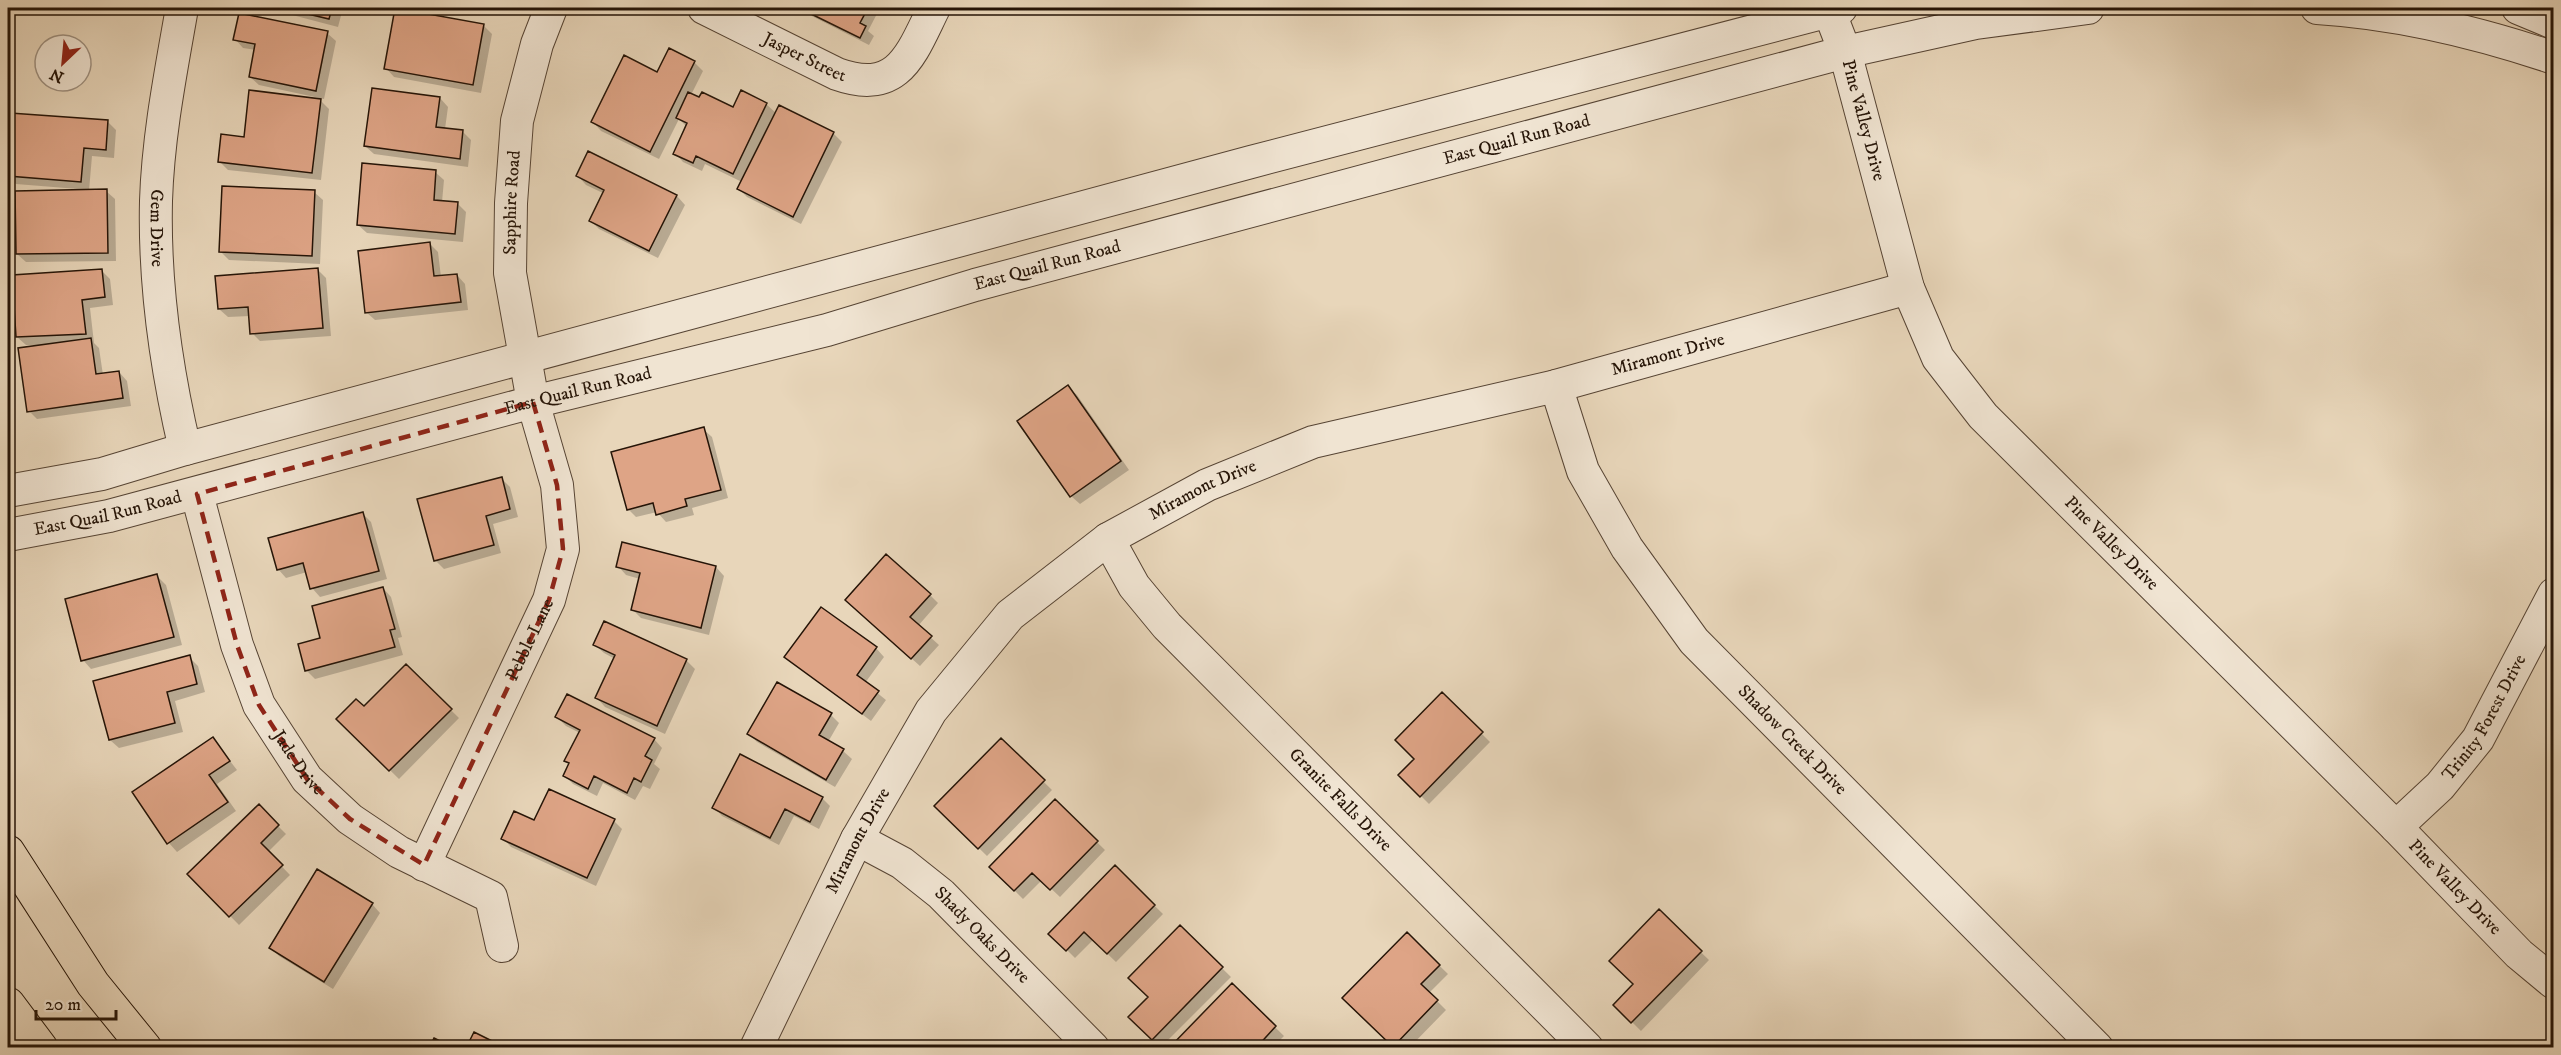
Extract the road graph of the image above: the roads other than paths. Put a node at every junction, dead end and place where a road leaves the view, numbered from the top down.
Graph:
1 (182, 8) edge
2 (551, 8) edge
3 (704, 8) edge
4 (934, 8) edge
5 (1832, 8) edge
6 (2088, 8) edge
7 (2317, 8) edge
8 (2518, 8) edge
9 (2553, 23) edge
10 (1845, 52) junction
11 (2553, 58) edge
12 (1908, 288) junction
13 (524, 358) junction
14 (1556, 386) junction
15 (533, 402) junction
16 (185, 449) junction
17 (8, 491) edge
18 (196, 494) junction
19 (8, 535) edge
20 (1108, 539) junction
21 (2553, 594) edge
22 (2396, 827) junction
23 (857, 839) junction
24 (8, 852) edge
25 (424, 865) junction
26 (502, 946) dead end
27 (2553, 983) edge
28 (8, 1004) edge
29 (41, 1047) edge
30 (146, 1047) edge
31 (756, 1047) edge
32 (1093, 1047) edge
33 (1587, 1047) edge
34 (2097, 1047) edge

1 - 16 street, Gem Drive
2 - 13 street, Sapphire Road
3 - 4 street, Jasper Street
5 - 10 street, Pine Valley Drive
5 - 13 street
6 - 10 street, East Quail Run Road
7 - 11 street
8 - 9 street
10 - 12 street, Pine Valley Drive
10 - 15 street, East Quail Run Road
12 - 14 street, Miramont Drive
12 - 22 street, Pine Valley Drive
13 - 15 street, Sapphire Road
13 - 16 street
14 - 20 street, Miramont Drive
14 - 34 street, Shadow Creek Drive
15 - 18 street, East Quail Run Road
15 - 25 street, Pebble Lane
16 - 17 street
18 - 19 street, East Quail Run Road
18 - 25 street, Jade Drive
20 - 23 street, Miramont Drive
20 - 33 street, Granite Falls Drive
21 - 22 street, Trinity Forest Drive
22 - 27 street, Pine Valley Drive
23 - 31 street, Miramont Drive
23 - 32 street, Shady Oaks Drive
24 - 30 main road
25 - 26 street, Jade Drive
28 - 29 main road

